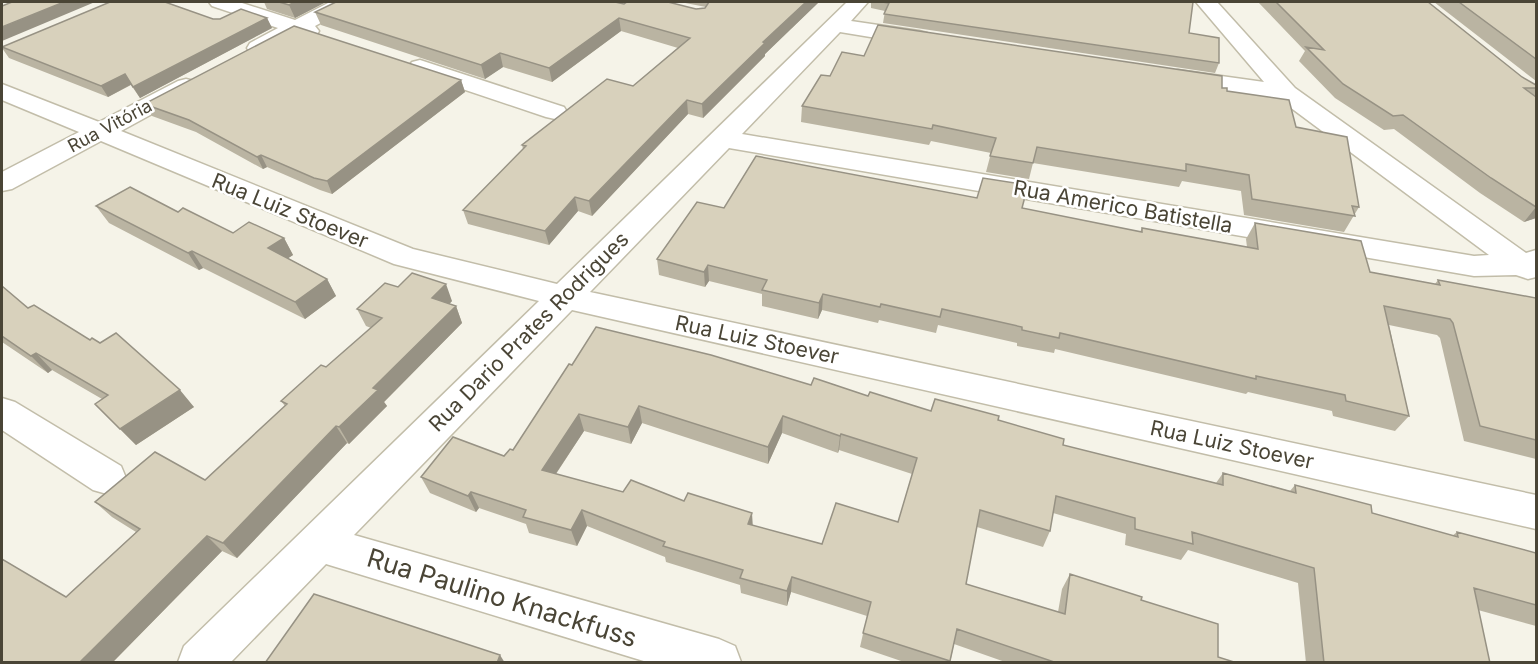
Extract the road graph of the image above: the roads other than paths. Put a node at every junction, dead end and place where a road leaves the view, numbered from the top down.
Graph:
1 (219, 2) edge
2 (345, 2) edge
3 (858, 2) edge
4 (1206, 2) edge
5 (835, 25) junction
6 (297, 27) junction
7 (331, 38) edge
8 (942, 41) edge
9 (234, 60) edge
10 (398, 60) edge
11 (1155, 74) edge
12 (202, 77) edge
13 (2, 91) edge
14 (1286, 93) junction
15 (555, 112) dead end
16 (97, 132) junction
17 (724, 139) junction
18 (2, 183) edge
19 (1532, 267) edge
20 (564, 297) junction
21 (2, 412) edge
22 (107, 478) dead end
23 (1536, 512) edge
24 (318, 543) junction
25 (200, 663) edge
26 (719, 663) edge

1 - 6 street
2 - 6 street
3 - 5 street, Rua Dario Prates Rodrigues
4 - 14 street
5 - 8 street
5 - 17 street, Rua Dario Prates Rodrigues
6 - 7 street
6 - 9 street
10 - 15 street
11 - 14 street
12 - 16 street, Rua Vitória
13 - 16 street, Rua Luiz Stoever
14 - 19 street
16 - 18 street, Rua Vitória
16 - 20 street, Rua Luiz Stoever
17 - 19 street, Rua Americo Batistella
17 - 20 street, Rua Dario Prates Rodrigues
20 - 23 street, Rua Luiz Stoever
20 - 24 street, Rua Dario Prates Rodrigues
21 - 22 street
24 - 25 street, Rua Dario Prates Rodrigues
24 - 26 street, Rua Paulino Knackfuss

